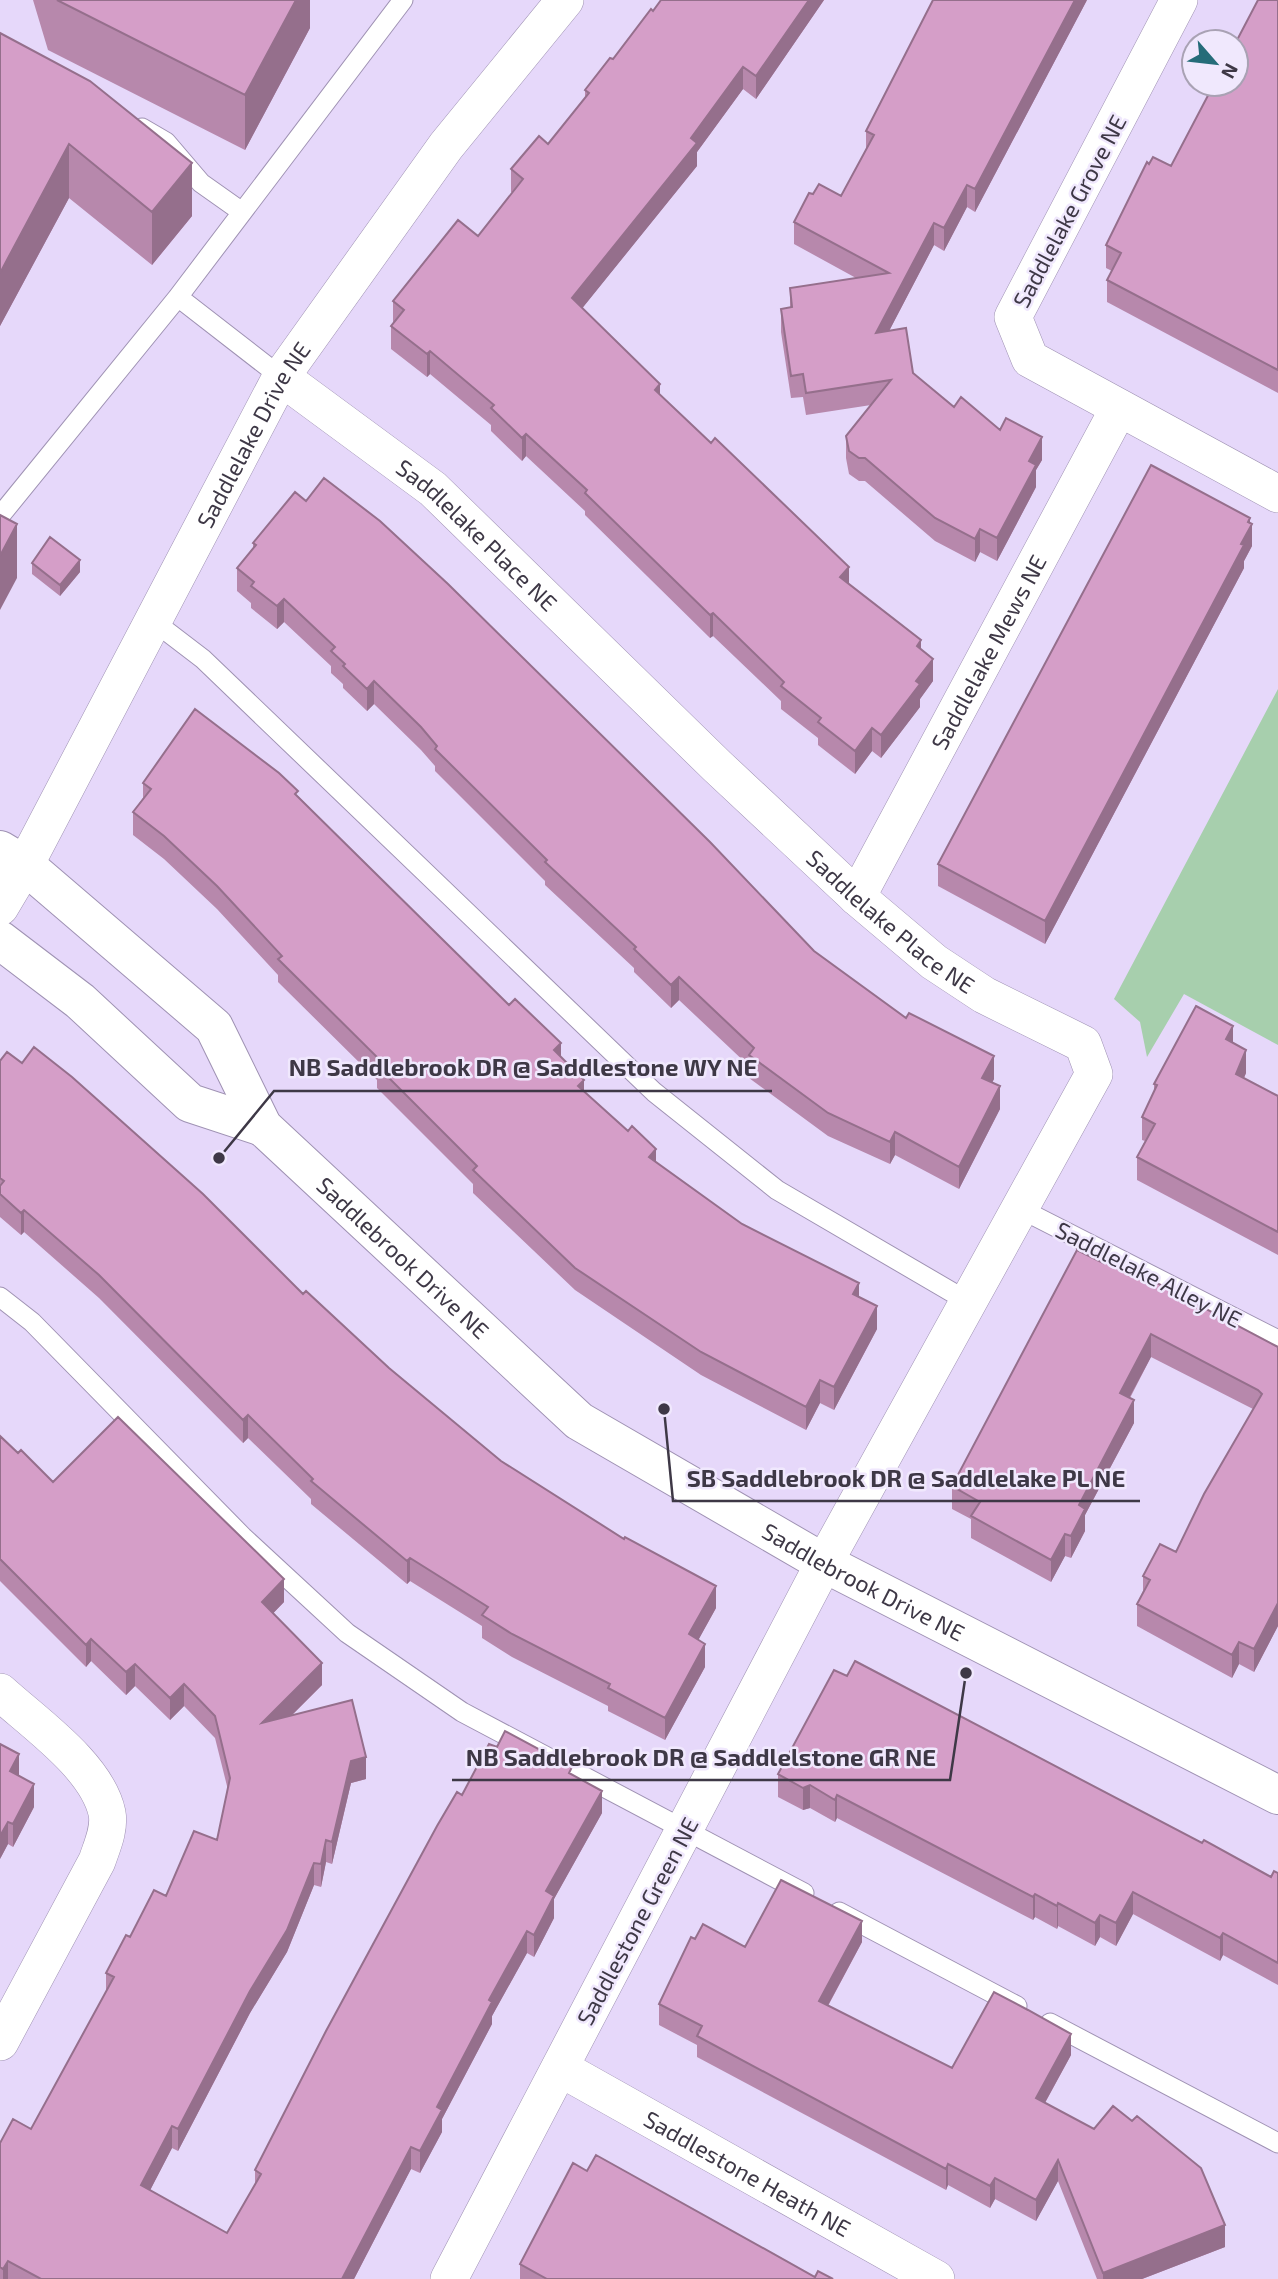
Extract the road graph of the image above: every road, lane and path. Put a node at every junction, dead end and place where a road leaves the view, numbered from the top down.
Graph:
1 (403, 0) edge
2 (565, 0) edge
3 (1179, 0) edge
4 (130, 121) edge
5 (242, 212) junction
6 (178, 297) junction
7 (281, 377) junction
8 (1119, 408) junction
9 (1278, 494) edge
10 (0, 516) edge
11 (152, 620) junction
12 (13, 858) edge
13 (857, 897) junction
14 (0, 906) edge
15 (0, 940) edge
16 (262, 1127) junction
17 (1019, 1208) junction
18 (0, 1297) edge
19 (967, 1301) junction
20 (1278, 1340) edge
21 (824, 1563) junction
22 (0, 1692) edge
23 (1278, 1795) edge
24 (686, 1830) junction
25 (0, 2042) edge
26 (560, 2068) junction
27 (1278, 2143) edge
28 (449, 2279) edge
29 (936, 2279) edge

1 - 5 lane
2 - 7 street, Saddlelake Drive NE
3 - 8 street, Saddlelake Grove NE
4 - 5 lane
5 - 6 lane
6 - 7 lane
6 - 10 lane
7 - 11 street, Saddlelake Drive NE
7 - 13 street, Saddlelake Place NE
8 - 9 street, Saddlelake Grove NE
8 - 13 street, Saddlelake Mews NE
11 - 12 street, Saddlelake Drive NE
11 - 19 lane
12 - 14 street, Saddlelake Drive NE
12 - 16 street, Saddlebrook Drive NE
13 - 17 street, Saddlelake Place NE
15 - 16 street, Saddlebrook Drive NE
16 - 21 street, Saddlebrook Drive NE
17 - 19 street, Saddlelake Place NE
17 - 20 lane, Saddlelake Alley NE
18 - 24 lane
19 - 21 street, Saddlelake Place NE
21 - 23 street, Saddlebrook Drive NE
21 - 24 street, Saddlestone Green NE
22 - 25 street
24 - 26 street, Saddlestone Green NE
24 - 27 lane
26 - 28 street, Saddlestone Green NE
26 - 29 street, Saddlestone Heath NE

